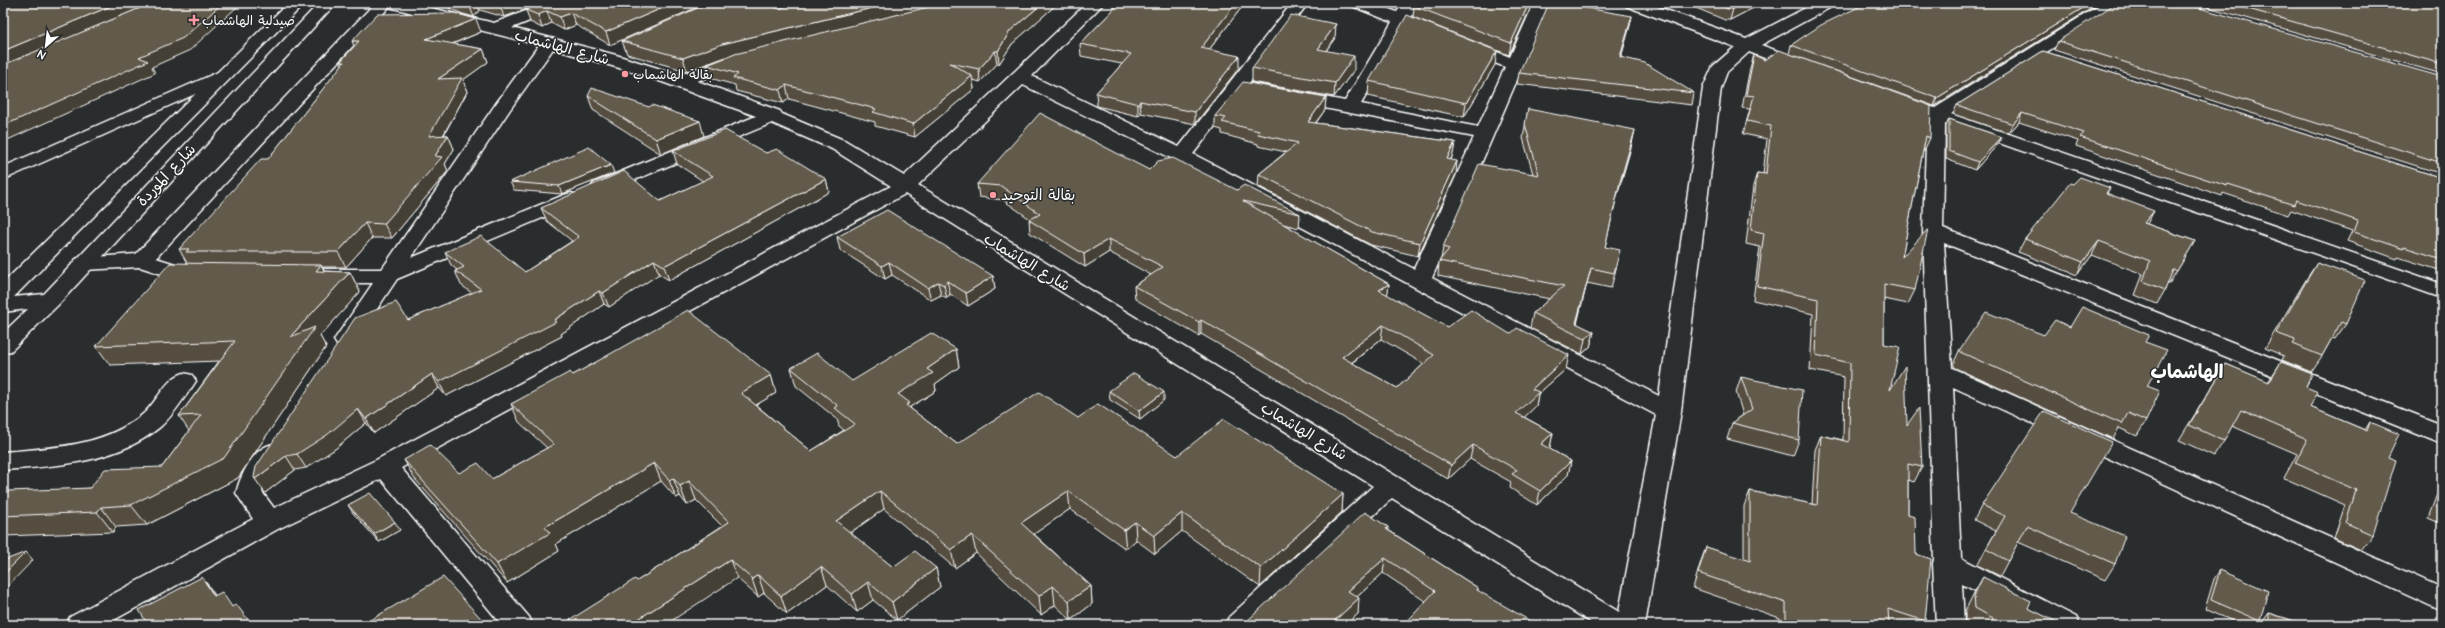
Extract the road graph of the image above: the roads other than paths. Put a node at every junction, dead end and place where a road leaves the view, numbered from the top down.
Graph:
1 (297, 3) edge
2 (328, 3) edge
3 (384, 3) edge
4 (390, 3) edge
5 (561, 3) edge
6 (1096, 3) edge
7 (1300, 3) edge
8 (1358, 3) edge
9 (1411, 3) edge
10 (1542, 3) edge
11 (1632, 3) edge
12 (1827, 3) edge
13 (2114, 3) edge
14 (423, 6) edge
15 (1401, 20) junction
16 (495, 29) junction
17 (549, 43) junction
18 (1746, 46) junction
19 (622, 48) edge
20 (2036, 51) junction
21 (601, 57) junction
22 (755, 57) edge
23 (2058, 58) edge
24 (1516, 65) junction
25 (1819, 72) edge
26 (225, 74) junction
27 (1021, 77) junction
28 (681, 81) junction
29 (1238, 86) junction
30 (1885, 96) edge
31 (1350, 108) junction
32 (774, 115) junction
33 (1936, 115) junction
34 (1486, 134) junction
35 (1182, 156) junction
36 (3, 174) edge
37 (904, 187) junction
38 (1933, 231) junction
39 (142, 260) junction
40 (82, 264) junction
41 (210, 275) edge
42 (298, 276) edge
43 (386, 276) junction
44 (1420, 280) junction
45 (2442, 292) edge
46 (3, 295) edge
47 (50, 300) junction
48 (3, 305) edge
49 (3, 346) edge
50 (334, 356) edge
51 (1941, 372) junction
52 (184, 381) dead end
53 (1669, 411) junction
54 (2442, 434) edge
55 (283, 436) edge
56 (3, 461) edge
57 (385, 466) junction
58 (1391, 484) junction
59 (269, 522) junction
60 (1946, 563) junction
61 (2442, 600) edge
62 (80, 625) edge
63 (519, 625) edge
64 (1240, 625) edge
65 (1618, 625) edge
66 (1631, 625) edge
67 (1950, 625) edge
68 (2066, 625) edge

1 - 26 street, شارع الموردة
2 - 40 street, شارع الموردة
3 - 39 street
4 - 14 street, شارع الهاشماب
5 - 16 street
6 - 27 street
7 - 29 street
8 - 15 street
9 - 15 street
10 - 24 street
11 - 18 street
12 - 18 street
13 - 20 street
14 - 16 street, شارع الهاشماب
15 - 24 street
15 - 31 street
16 - 17 street, شارع الهاشماب
17 - 21 street, شارع الهاشماب
17 - 43 street
18 - 25 street
18 - 53 street
19 - 21 street
20 - 23 street
20 - 33 street
21 - 28 street, شارع الهاشماب
22 - 28 street
24 - 34 street
26 - 36 street
26 - 46 street, شارع الموردة
27 - 35 street
27 - 37 street
28 - 32 street, شارع الهاشماب
29 - 31 street
29 - 35 street
30 - 33 street
31 - 34 street
32 - 37 street, شارع الهاشماب
32 - 43 street
33 - 38 street
33 - 45 street
34 - 44 street
35 - 44 street
37 - 57 street
37 - 58 street, شارع الهاشماب
38 - 51 street
38 - 54 street
39 - 40 street
39 - 41 street
40 - 47 street, شارع الموردة
42 - 43 street
43 - 50 street
44 - 53 street
47 - 48 street
47 - 49 street, شارع الموردة
51 - 60 street
51 - 61 street
52 - 56 street
53 - 66 street
55 - 59 street
57 - 59 street
57 - 63 street
58 - 64 street
58 - 65 street, شارع الهاشماب
59 - 62 street
60 - 67 street
60 - 68 street

